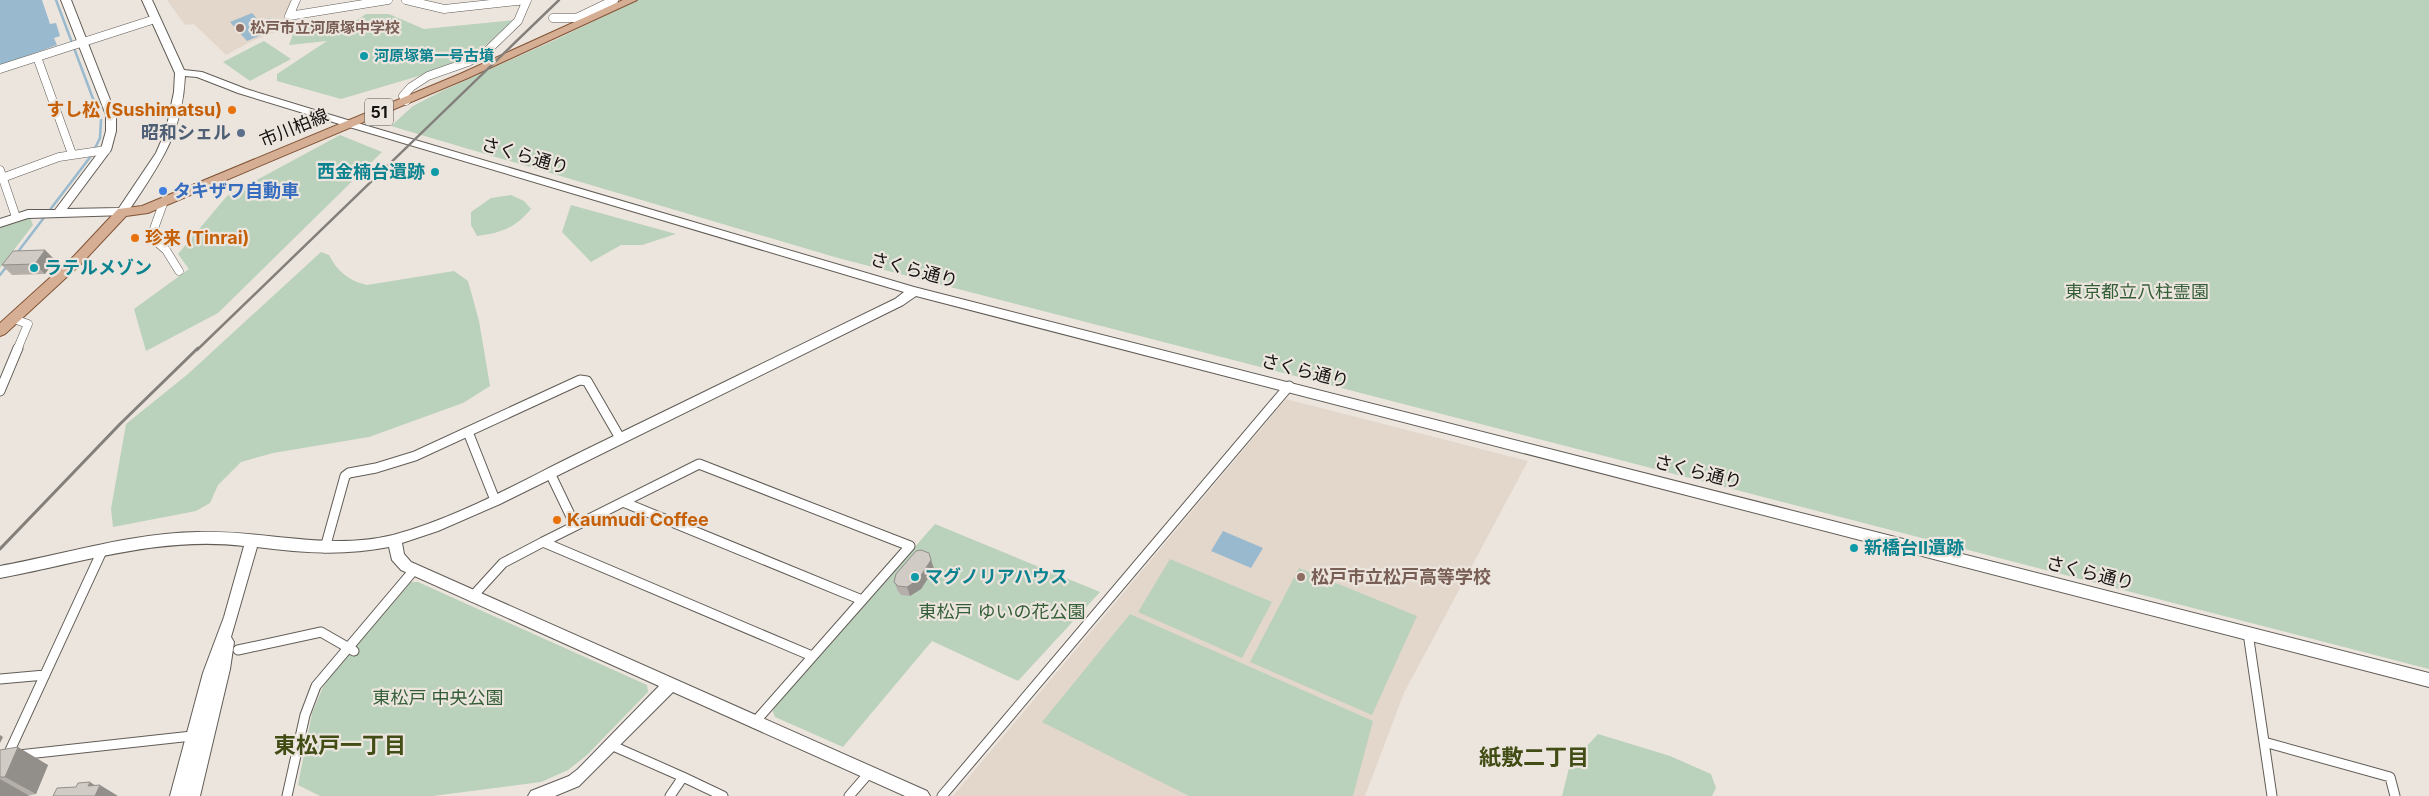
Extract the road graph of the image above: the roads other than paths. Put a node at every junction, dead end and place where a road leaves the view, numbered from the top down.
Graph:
1 (66, 0) edge
2 (146, 0) edge
3 (296, 0) edge
4 (340, 0) edge
5 (388, 0) edge
6 (406, 0) edge
7 (440, 0) edge
8 (527, 0) edge
9 (614, 0) edge
10 (632, 0) edge
11 (481, 3) edge
12 (335, 8) junction
13 (438, 9) junction
14 (553, 18) dead end
15 (155, 19) junction
16 (80, 44) junction
17 (37, 57) junction
18 (0, 70) edge
19 (180, 73) junction
20 (406, 101) junction
21 (350, 124) junction
22 (102, 150) junction
23 (72, 154) junction
24 (1, 174) edge
25 (164, 201) junction
26 (122, 212) junction
27 (52, 213) junction
28 (16, 217) junction
29 (0, 223) edge
30 (179, 271) dead end
31 (914, 291) junction
32 (14, 319) junction
33 (0, 331) edge
34 (1289, 386) junction
35 (0, 391) edge
36 (468, 432) junction
37 (620, 438) junction
38 (550, 473) junction
39 (495, 500) junction
40 (623, 502) junction
41 (575, 525) junction
42 (252, 542) junction
43 (395, 542) junction
44 (543, 542) junction
45 (325, 548) junction
46 (102, 551) junction
47 (414, 570) junction
48 (0, 572) edge
49 (472, 597) junction
50 (862, 600) junction
51 (231, 617) junction
52 (2248, 633) junction
53 (238, 650) dead end
54 (351, 650) junction
55 (812, 656) junction
56 (45, 675) junction
57 (0, 680) edge
58 (2429, 680) edge
59 (670, 685) junction
60 (754, 723) junction
61 (192, 736) junction
62 (2264, 742) junction
63 (613, 746) junction
64 (4, 757) edge
65 (0, 772) edge
66 (869, 773) junction
67 (683, 778) junction
68 (178, 796) edge
69 (192, 796) edge
70 (287, 796) edge
71 (536, 796) edge
72 (670, 796) edge
73 (722, 796) edge
74 (849, 796) edge
75 (922, 796) edge
76 (942, 796) edge
77 (2272, 796) edge
78 (2395, 796) edge

1 - 16 street
2 - 15 street
3 - 12 street
4 - 12 street
5 - 12 street
6 - 13 street
7 - 13 street
8 - 11 street
8 - 20 street
9 - 14 street
10 - 20 main road, 市川柏線 / 51
11 - 13 street
15 - 16 street
15 - 19 street
16 - 17 street
16 - 22 street
17 - 18 street
17 - 23 street
19 - 21 street, さくら通り
19 - 26 street
20 - 21 main road, 市川柏線 / 51
21 - 25 main road, 市川柏線 / 51
21 - 31 street, さくら通り
22 - 23 street
22 - 27 street
23 - 24 street
24 - 28 street
25 - 26 main road, 市川柏線 / 51
25 - 30 street
26 - 27 street
26 - 32 main road
27 - 28 street
28 - 29 street
31 - 34 street, さくら通り
31 - 37 street
32 - 33 main road
32 - 35 street
34 - 52 street, さくら通り
34 - 76 street
36 - 37 street
36 - 39 street
36 - 45 street
37 - 38 street
38 - 39 street
38 - 41 street
39 - 43 street
40 - 41 street
40 - 50 street
40 - 50 street
41 - 44 street
42 - 45 street
42 - 46 street
42 - 51 street
43 - 45 street
43 - 47 street
44 - 49 street
44 - 55 street
46 - 48 street
46 - 56 street
47 - 49 street
47 - 54 street
49 - 59 street
50 - 55 street
51 - 61 street
51 - 69 street
52 - 58 street, さくら通り
52 - 62 street
53 - 54 street
54 - 70 street
55 - 60 street
56 - 57 street
56 - 64 street
59 - 60 street
59 - 63 street
60 - 66 street
61 - 64 street
61 - 68 street
62 - 77 street
62 - 78 street
63 - 67 street
63 - 71 street
64 - 65 street
66 - 74 street
66 - 75 street
67 - 72 street
67 - 73 street

